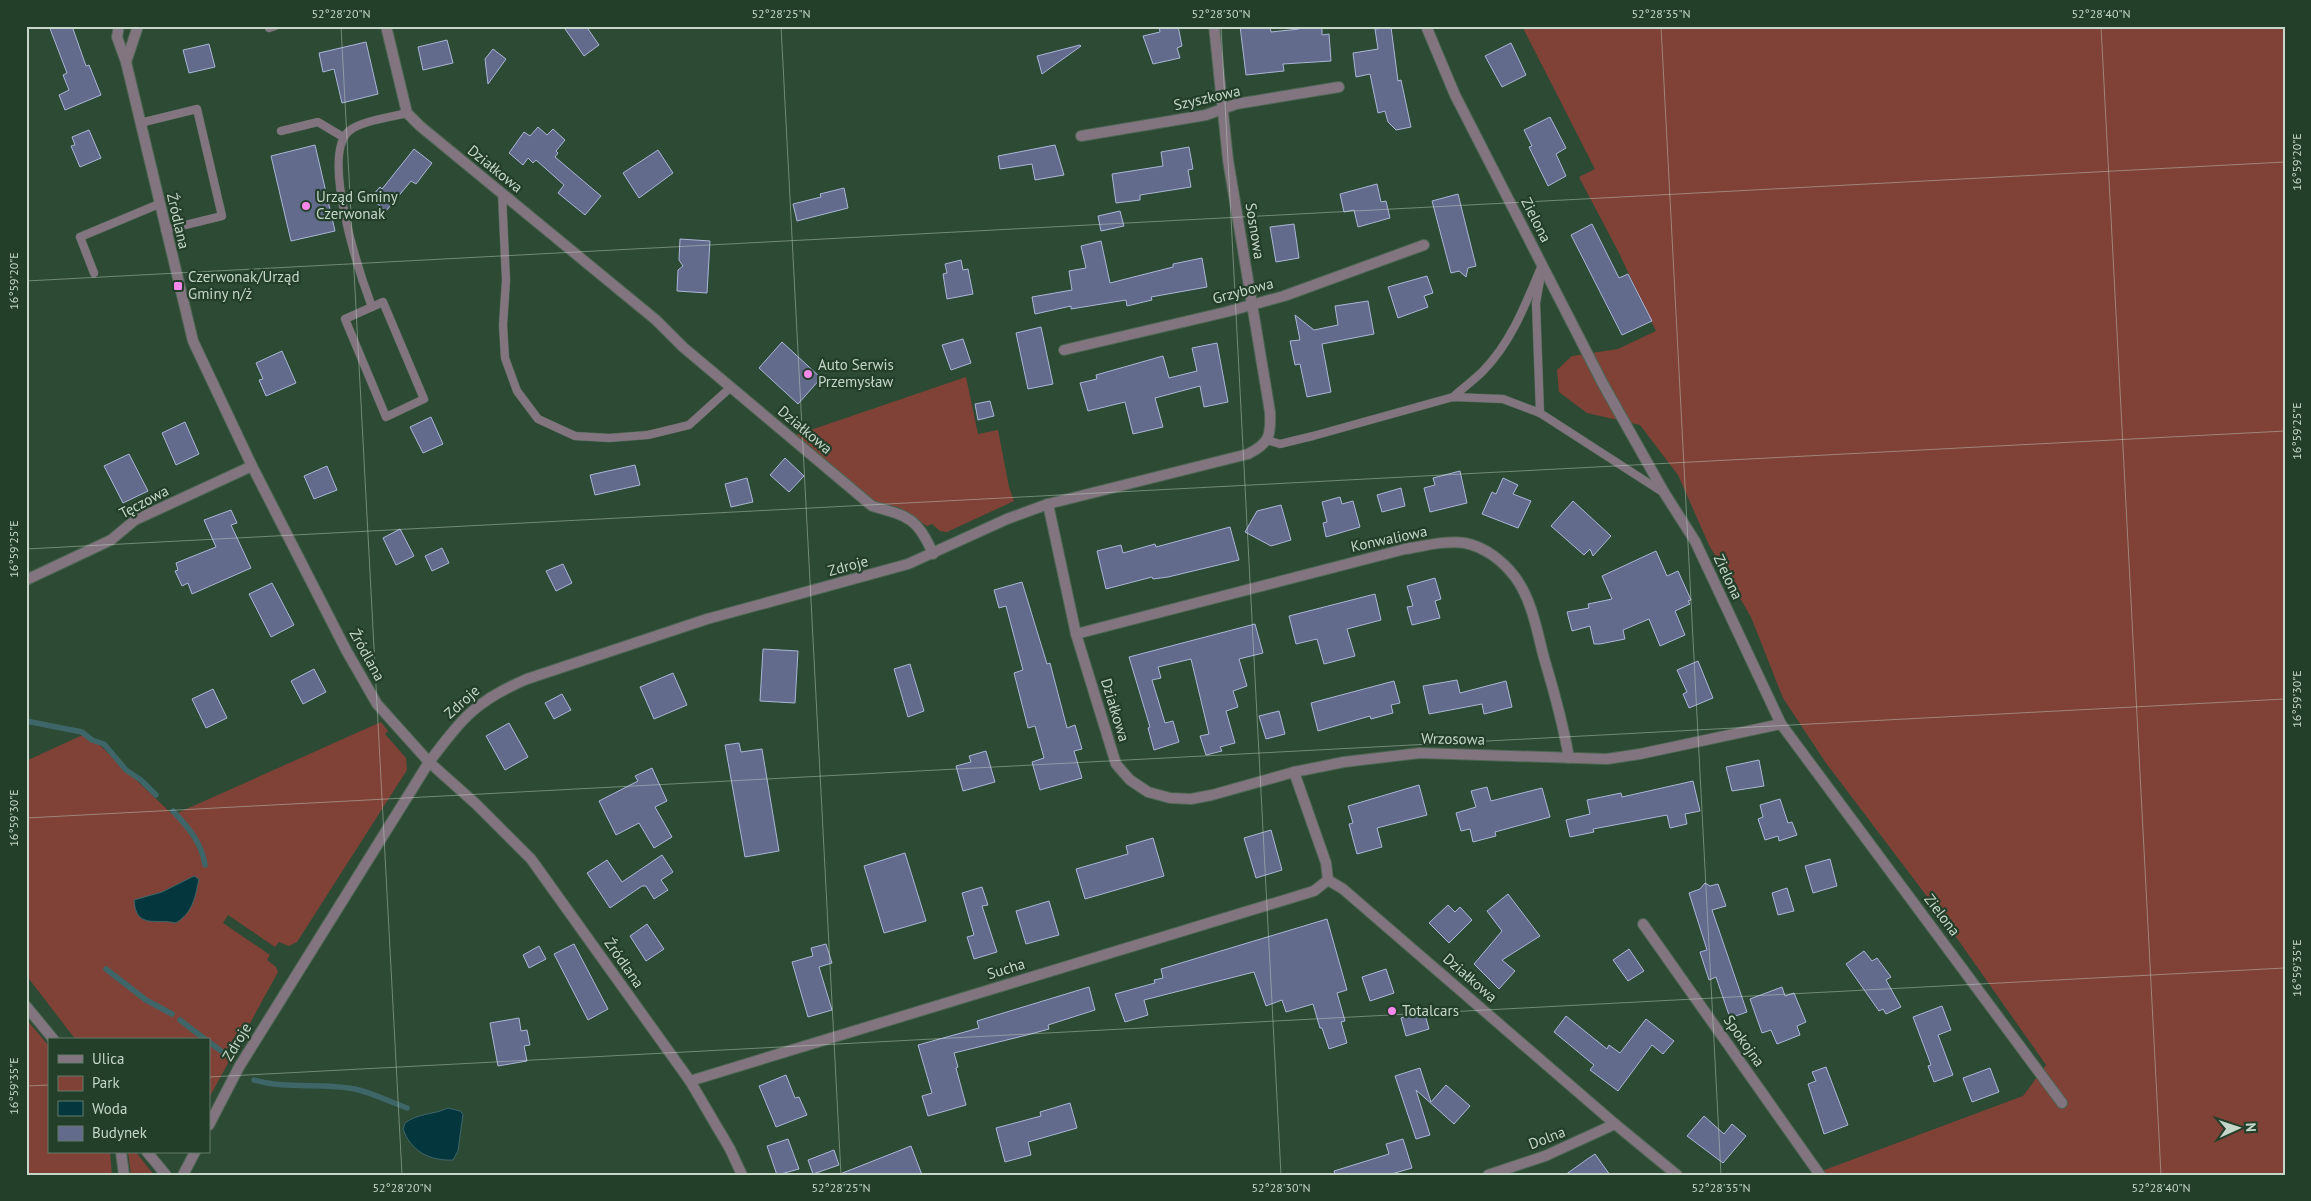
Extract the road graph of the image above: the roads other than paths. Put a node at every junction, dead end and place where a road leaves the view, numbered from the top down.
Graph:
1 (119, 26) edge
2 (138, 26) edge
3 (386, 26) edge
4 (1214, 26) edge
5 (1426, 26) edge
6 (126, 62) junction
7 (1339, 87) dead end
8 (1221, 108) junction
9 (407, 113) junction
10 (140, 123) junction
11 (281, 131) dead end
12 (1081, 136) dead end
13 (343, 137) junction
14 (502, 194) junction
15 (159, 204) junction
16 (165, 230) junction
17 (1424, 245) dead end
18 (1542, 265) junction
19 (94, 273) dead end
20 (1251, 304) junction
21 (372, 307) junction
22 (1064, 350) dead end
23 (731, 387) junction
24 (1453, 397) junction
25 (1540, 413) junction
26 (1267, 440) junction
27 (252, 466) junction
28 (1665, 494) junction
29 (1048, 504) junction
30 (933, 554) junction
31 (26, 580) edge
32 (1076, 634) junction
33 (1781, 724) junction
34 (1569, 758) junction
35 (429, 762) junction
36 (1294, 772) junction
37 (1130, 780) joint
38 (1328, 880) junction
39 (1643, 924) dead end
40 (26, 1006) edge
41 (52, 1038) edge
42 (690, 1081) junction
43 (2062, 1103) dead end
44 (210, 1124) edge
45 (1614, 1124) junction
46 (121, 1154) edge
47 (150, 1154) edge
48 (194, 1154) edge
49 (124, 1175) edge
50 (166, 1175) edge
51 (183, 1175) edge
52 (742, 1175) edge
53 (1488, 1175) edge
54 (1677, 1175) edge
55 (1820, 1175) edge

1 - 6 street, Źródlana
2 - 6 street
3 - 9 street
4 - 8 street, Sosnowa
5 - 18 street, Zielona
6 - 10 street, Źródlana
7 - 8 street, Szyszkowa
8 - 12 street, Szyszkowa
8 - 20 street, Sosnowa
9 - 13 lane
9 - 14 street, Działkowa
10 - 15 street, Źródlana
10 - 16 lane
11 - 13 lane
13 - 21 lane
14 - 23 street, Działkowa
14 - 23 lane
15 - 16 street, Źródlana
15 - 19 lane
16 - 27 street, Źródlana
17 - 20 street, Grzybowa
18 - 24 lane
18 - 25 lane
18 - 28 street, Zielona
20 - 22 street, Grzybowa
20 - 26 street, Sosnowa
21 - 21 lane
23 - 30 street, Działkowa
24 - 25 lane
24 - 26 lane
25 - 28 lane
26 - 29 street
27 - 31 street, Tęczowa
27 - 35 street, Źródlana
28 - 33 street, Zielona
29 - 30 street
29 - 32 street, Działkowa
30 - 35 street, Zdroje
32 - 34 street, Konwaliowa
32 - 37 street, Działkowa
33 - 34 street, Wrzosowa
33 - 43 street, Zielona
34 - 36 street, Wrzosowa
35 - 42 street, Źródlana
35 - 44 street, Zdroje
36 - 37 street, Wrzosowa
36 - 38 street
38 - 42 street, Sucha
38 - 45 street, Działkowa
39 - 55 street, Spokojna
40 - 41 street
42 - 52 street, Źródlana
45 - 53 street, Dolna
45 - 54 street, Działkowa
46 - 49 street
47 - 50 street
48 - 51 street

